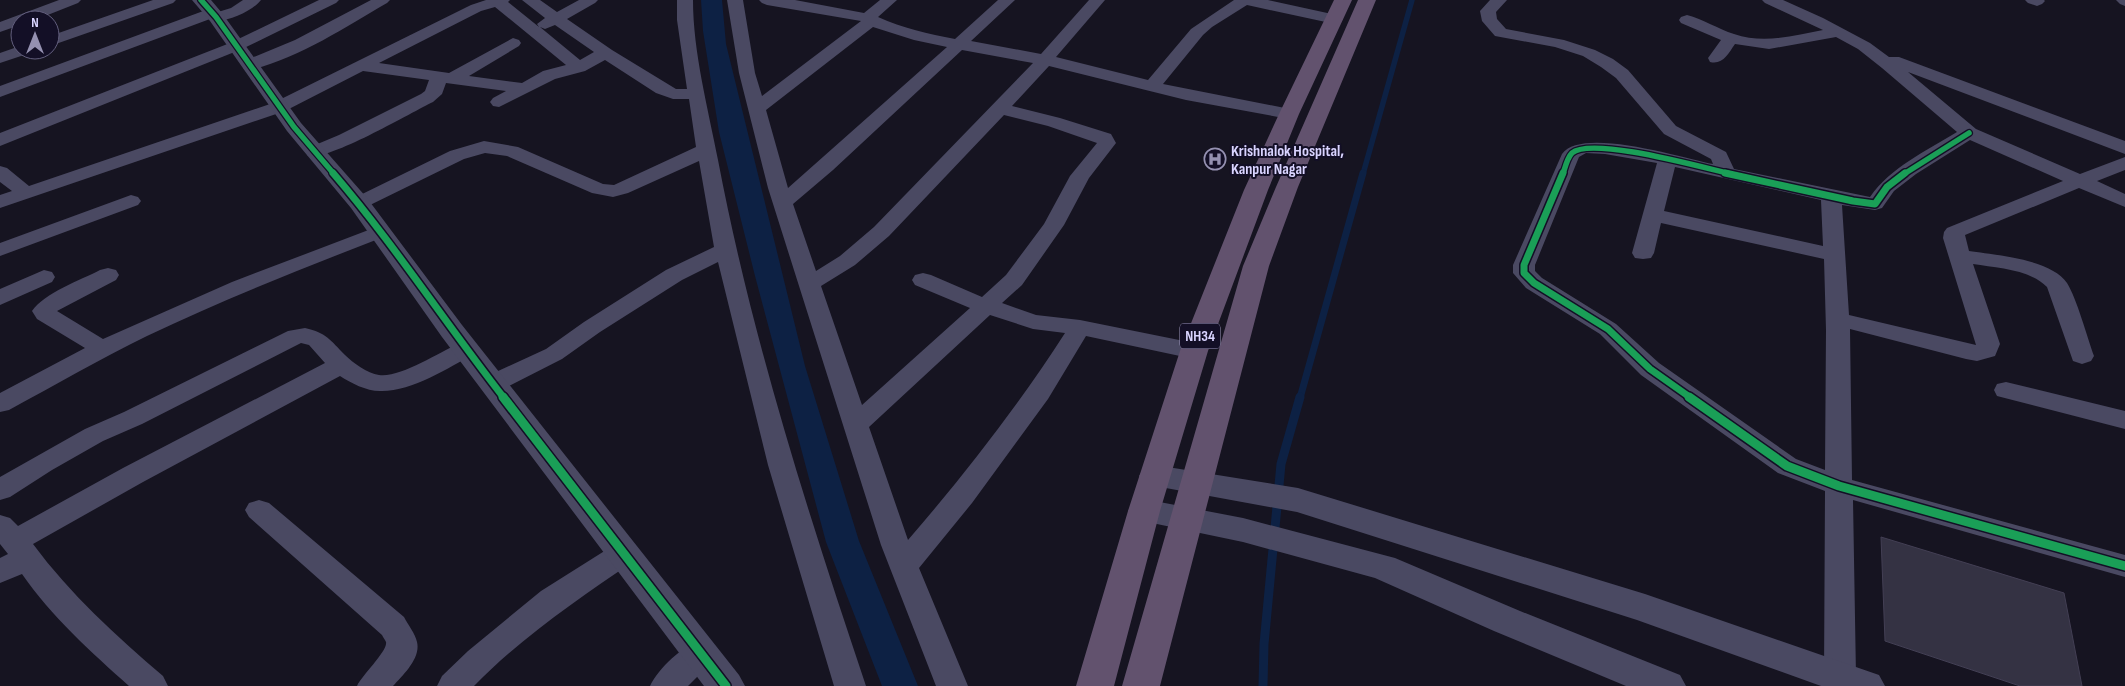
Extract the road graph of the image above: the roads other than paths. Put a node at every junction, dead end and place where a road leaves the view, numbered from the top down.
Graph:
1 (74, 0) edge
2 (168, 0) edge
3 (253, 0) edge
4 (331, 0) edge
5 (382, 0) edge
6 (498, 0) edge
7 (530, 0) edge
8 (590, 0) edge
9 (685, 0) edge
10 (735, 0) edge
11 (767, 0) edge
12 (889, 0) edge
13 (1007, 0) edge
14 (1098, 0) edge
15 (1246, 0) edge
16 (1367, 0) edge
17 (1499, 0) edge
18 (1774, 1) edge
19 (1339, 9) edge
20 (47, 10) edge
21 (209, 10) edge
22 (557, 18) junction
23 (869, 19) junction
24 (1687, 20) dead end
25 (534, 30) junction
26 (1838, 32) junction
27 (60, 38) edge
28 (1731, 38) junction
29 (513, 43) dead end
30 (959, 44) junction
31 (604, 54) junction
32 (243, 56) junction
33 (1878, 56) junction
34 (1716, 58) dead end
35 (1046, 60) junction
36 (582, 65) junction
37 (362, 66) junction
38 (445, 78) junction
39 (1151, 87) junction
40 (523, 88) junction
41 (0, 92) edge
42 (697, 94) junction
43 (499, 102) dead end
44 (279, 107) junction
45 (756, 109) junction
46 (1001, 109) junction
47 (1289, 114) junction
48 (1969, 133) junction
49 (0, 140) edge
50 (2125, 148) edge
51 (706, 150) junction
52 (315, 152) junction
53 (1667, 160) junction
54 (2125, 163) edge
55 (0, 172) edge
56 (1726, 173) junction
57 (2080, 182) junction
58 (26, 193) junction
59 (1831, 195) junction
60 (131, 201) dead end
61 (2125, 201) edge
62 (0, 202) edge
63 (783, 202) junction
64 (359, 203) junction
65 (1653, 214) junction
66 (379, 232) junction
67 (0, 250) edge
68 (726, 250) junction
69 (1643, 253) dead end
70 (1834, 255) junction
71 (1960, 256) junction
72 (108, 275) dead end
73 (44, 277) dead end
74 (923, 280) dead end
75 (810, 283) junction
76 (0, 298) edge
77 (986, 306) junction
78 (1837, 319) junction
79 (1080, 327) junction
80 (103, 349) junction
81 (466, 349) junction
82 (1194, 351) junction
83 (2082, 356) dead end
84 (341, 365) junction
85 (492, 384) junction
86 (2006, 390) dead end
87 (0, 404) edge
88 (2125, 420) edge
89 (856, 424) junction
90 (1155, 476) junction
91 (1196, 483) junction
92 (1839, 486) junction
93 (0, 490) edge
94 (259, 510) dead end
95 (1144, 511) junction
96 (1185, 519) junction
97 (15, 541) edge
98 (624, 553) junction
99 (903, 566) junction
100 (2125, 566) edge
101 (0, 571) edge
102 (701, 653) junction
103 (1853, 681) edge
104 (152, 686) edge
105 (373, 686) edge
106 (453, 686) edge
107 (666, 686) edge
108 (726, 686) edge
109 (850, 686) edge
110 (952, 686) edge
111 (1094, 686) edge
112 (1141, 686) edge
113 (1667, 686) edge

1 - 20 street
2 - 27 street
3 - 21 street
4 - 32 street
5 - 32 street
6 - 25 street
6 - 37 street
7 - 22 street
8 - 22 street
9 - 42 street
10 - 45 street
11 - 23 street
12 - 23 street
13 - 30 street
14 - 35 street
15 - 19 street
15 - 39 street
16 - 91 highway, NH34
17 - 56 street
18 - 26 street
19 - 47 highway, NH34
21 - 32 street
21 - 41 street
22 - 25 street
22 - 31 street
23 - 30 street
23 - 45 street
24 - 28 street
25 - 36 street
26 - 28 street
26 - 33 street
28 - 34 street
29 - 38 street
30 - 35 street
30 - 63 street
31 - 36 street
31 - 42 street
32 - 44 street
32 - 49 street
33 - 48 street
33 - 50 street
35 - 39 street
35 - 46 street
36 - 40 street
37 - 38 street
37 - 44 street
38 - 40 street
38 - 52 street
39 - 47 street
40 - 43 street
42 - 51 street
44 - 52 street
44 - 58 street
45 - 63 street
46 - 75 street
46 - 77 street
47 - 82 highway, NH34
48 - 57 street
48 - 59 street
51 - 64 street
51 - 68 street
52 - 64 street
53 - 56 street
53 - 65 street
53 - 92 street
54 - 57 street
55 - 58 street
56 - 59 street
57 - 61 street
57 - 71 street
58 - 62 street
59 - 70 street
60 - 67 street
63 - 75 street
64 - 66 street
65 - 69 street
65 - 70 street
66 - 80 street
66 - 81 street
68 - 85 street
68 - 109 street
70 - 78 street
71 - 78 street
71 - 83 street
72 - 80 street
73 - 76 street
74 - 77 street
75 - 89 street
77 - 79 street
77 - 89 street
78 - 92 street
79 - 82 street
79 - 99 street
80 - 87 street
81 - 84 street
81 - 85 street
82 - 90 highway, NH34
84 - 93 street
84 - 97 street
85 - 98 street
86 - 88 street
89 - 99 street
90 - 91 street
90 - 95 highway, NH34
91 - 96 highway, NH34
91 - 103 street
92 - 100 street
92 - 103 street
94 - 105 street
95 - 96 street
95 - 111 highway, NH34
96 - 112 highway, NH34
96 - 113 street
97 - 101 street
97 - 104 street
98 - 102 street
98 - 106 street
99 - 110 street
102 - 107 street
102 - 108 street

